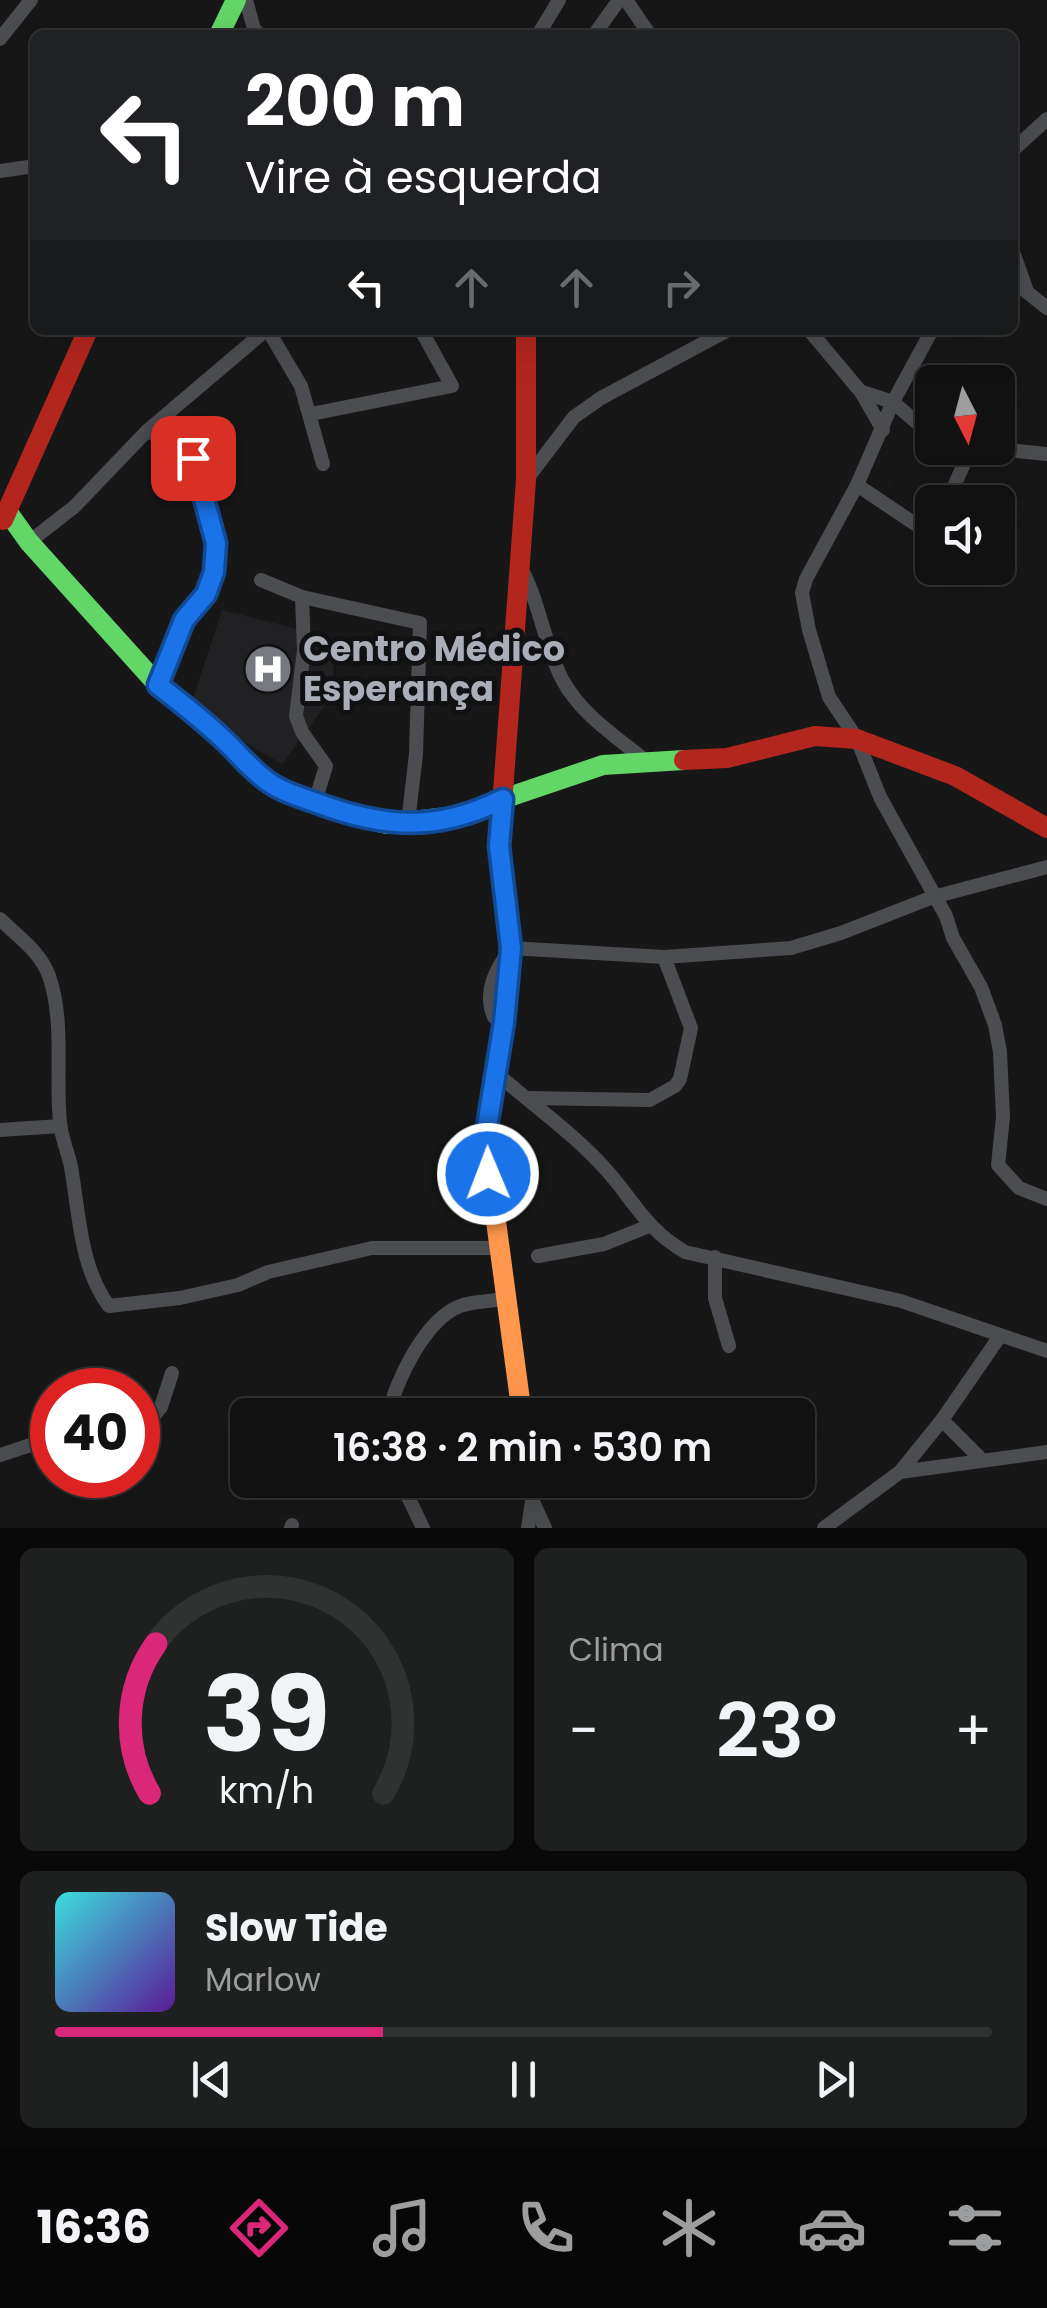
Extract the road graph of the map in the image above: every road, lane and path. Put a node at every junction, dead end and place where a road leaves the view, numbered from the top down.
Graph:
1 (31, 0) edge
2 (236, 0) edge
3 (246, 0) edge
4 (559, 0) edge
5 (622, 0) edge
6 (221, 30) edge
7 (255, 30) edge
8 (541, 30) edge
9 (598, 30) edge
10 (646, 30) edge
11 (0, 39) edge
12 (1047, 120) edge
13 (1018, 146) edge
14 (30, 167) edge
15 (0, 171) edge
16 (1018, 266) edge
17 (1018, 284) edge
18 (1026, 289) junction
19 (1047, 308) edge
20 (86, 335) edge
21 (261, 335) edge
22 (270, 335) edge
23 (425, 335) edge
24 (526, 335) edge
25 (719, 335) edge
26 (813, 335) edge
27 (929, 335) edge
28 (861, 392) junction
29 (893, 402) junction
30 (310, 414) junction
31 (915, 421) edge
32 (882, 430) junction
33 (148, 432) junction
34 (1015, 453) edge
35 (1047, 454) edge
36 (324, 464) dead end
37 (526, 480) junction
38 (857, 485) junction
39 (4, 518) edge
40 (915, 524) edge
41 (29, 542) junction
42 (521, 567) junction
43 (261, 580) dead end
44 (302, 597) junction
45 (158, 685) junction
46 (857, 739) junction
47 (647, 762) junction
48 (503, 799) junction
49 (315, 802) junction
50 (398, 823) junction
51 (1047, 828) edge
52 (1047, 867) edge
53 (933, 897) junction
54 (0, 919) edge
55 (6, 935) edge
56 (511, 948) junction
57 (664, 956) junction
58 (496, 1073) junction
59 (525, 1098) junction
60 (60, 1126) junction
61 (0, 1130) edge
62 (1047, 1199) edge
63 (649, 1226) junction
64 (499, 1248) junction
65 (538, 1256) dead end
66 (715, 1258) junction
67 (506, 1299) junction
68 (1000, 1336) junction
69 (729, 1346) dead end
70 (1047, 1351) edge
71 (172, 1373) dead end
72 (392, 1398) edge
73 (520, 1398) edge
74 (160, 1408) edge
75 (942, 1420) junction
76 (30, 1445) edge
77 (1047, 1452) edge
78 (0, 1455) edge
79 (980, 1458) junction
80 (900, 1472) junction
81 (408, 1498) edge
82 (532, 1498) edge
83 (532, 1501) junction
84 (422, 1528) edge
85 (528, 1528) edge
86 (544, 1528) edge
87 (824, 1528) edge

1 - 11 street
2 - 6 street
3 - 7 street
4 - 8 street
5 - 9 street
5 - 10 street
12 - 13 street
14 - 15 street
16 - 18 street
17 - 18 street
18 - 19 street
20 - 39 street
21 - 33 street
22 - 30 street
23 - 30 street
24 - 37 street
25 - 37 street
26 - 28 street
27 - 29 street
28 - 29 street
28 - 32 street
29 - 31 street
29 - 32 street
30 - 36 street
32 - 38 street
33 - 41 street
33 - 45 street
34 - 35 street
37 - 42 street
38 - 40 street
38 - 46 street
39 - 41 street
41 - 45 street
42 - 47 street
42 - 48 street
43 - 44 street
44 - 49 street
44 - 50 street
45 - 49 street
46 - 47 street
46 - 51 street
46 - 53 street
47 - 48 street
48 - 50 street
48 - 56 street
49 - 50 street
52 - 53 street
53 - 57 street
53 - 62 street
54 - 55 street
55 - 60 street
56 - 57 street
56 - 58 street
57 - 59 street
58 - 59 street
58 - 64 street
59 - 63 street
60 - 61 street
60 - 64 street
63 - 65 street
63 - 66 street
64 - 67 street
66 - 68 street
66 - 69 street
67 - 72 street
67 - 73 street
68 - 70 street
68 - 75 street
71 - 74 street
75 - 79 street
75 - 80 street
76 - 78 street
77 - 79 street
79 - 80 street
80 - 87 street
81 - 84 street
82 - 83 street
83 - 85 street
83 - 86 street

